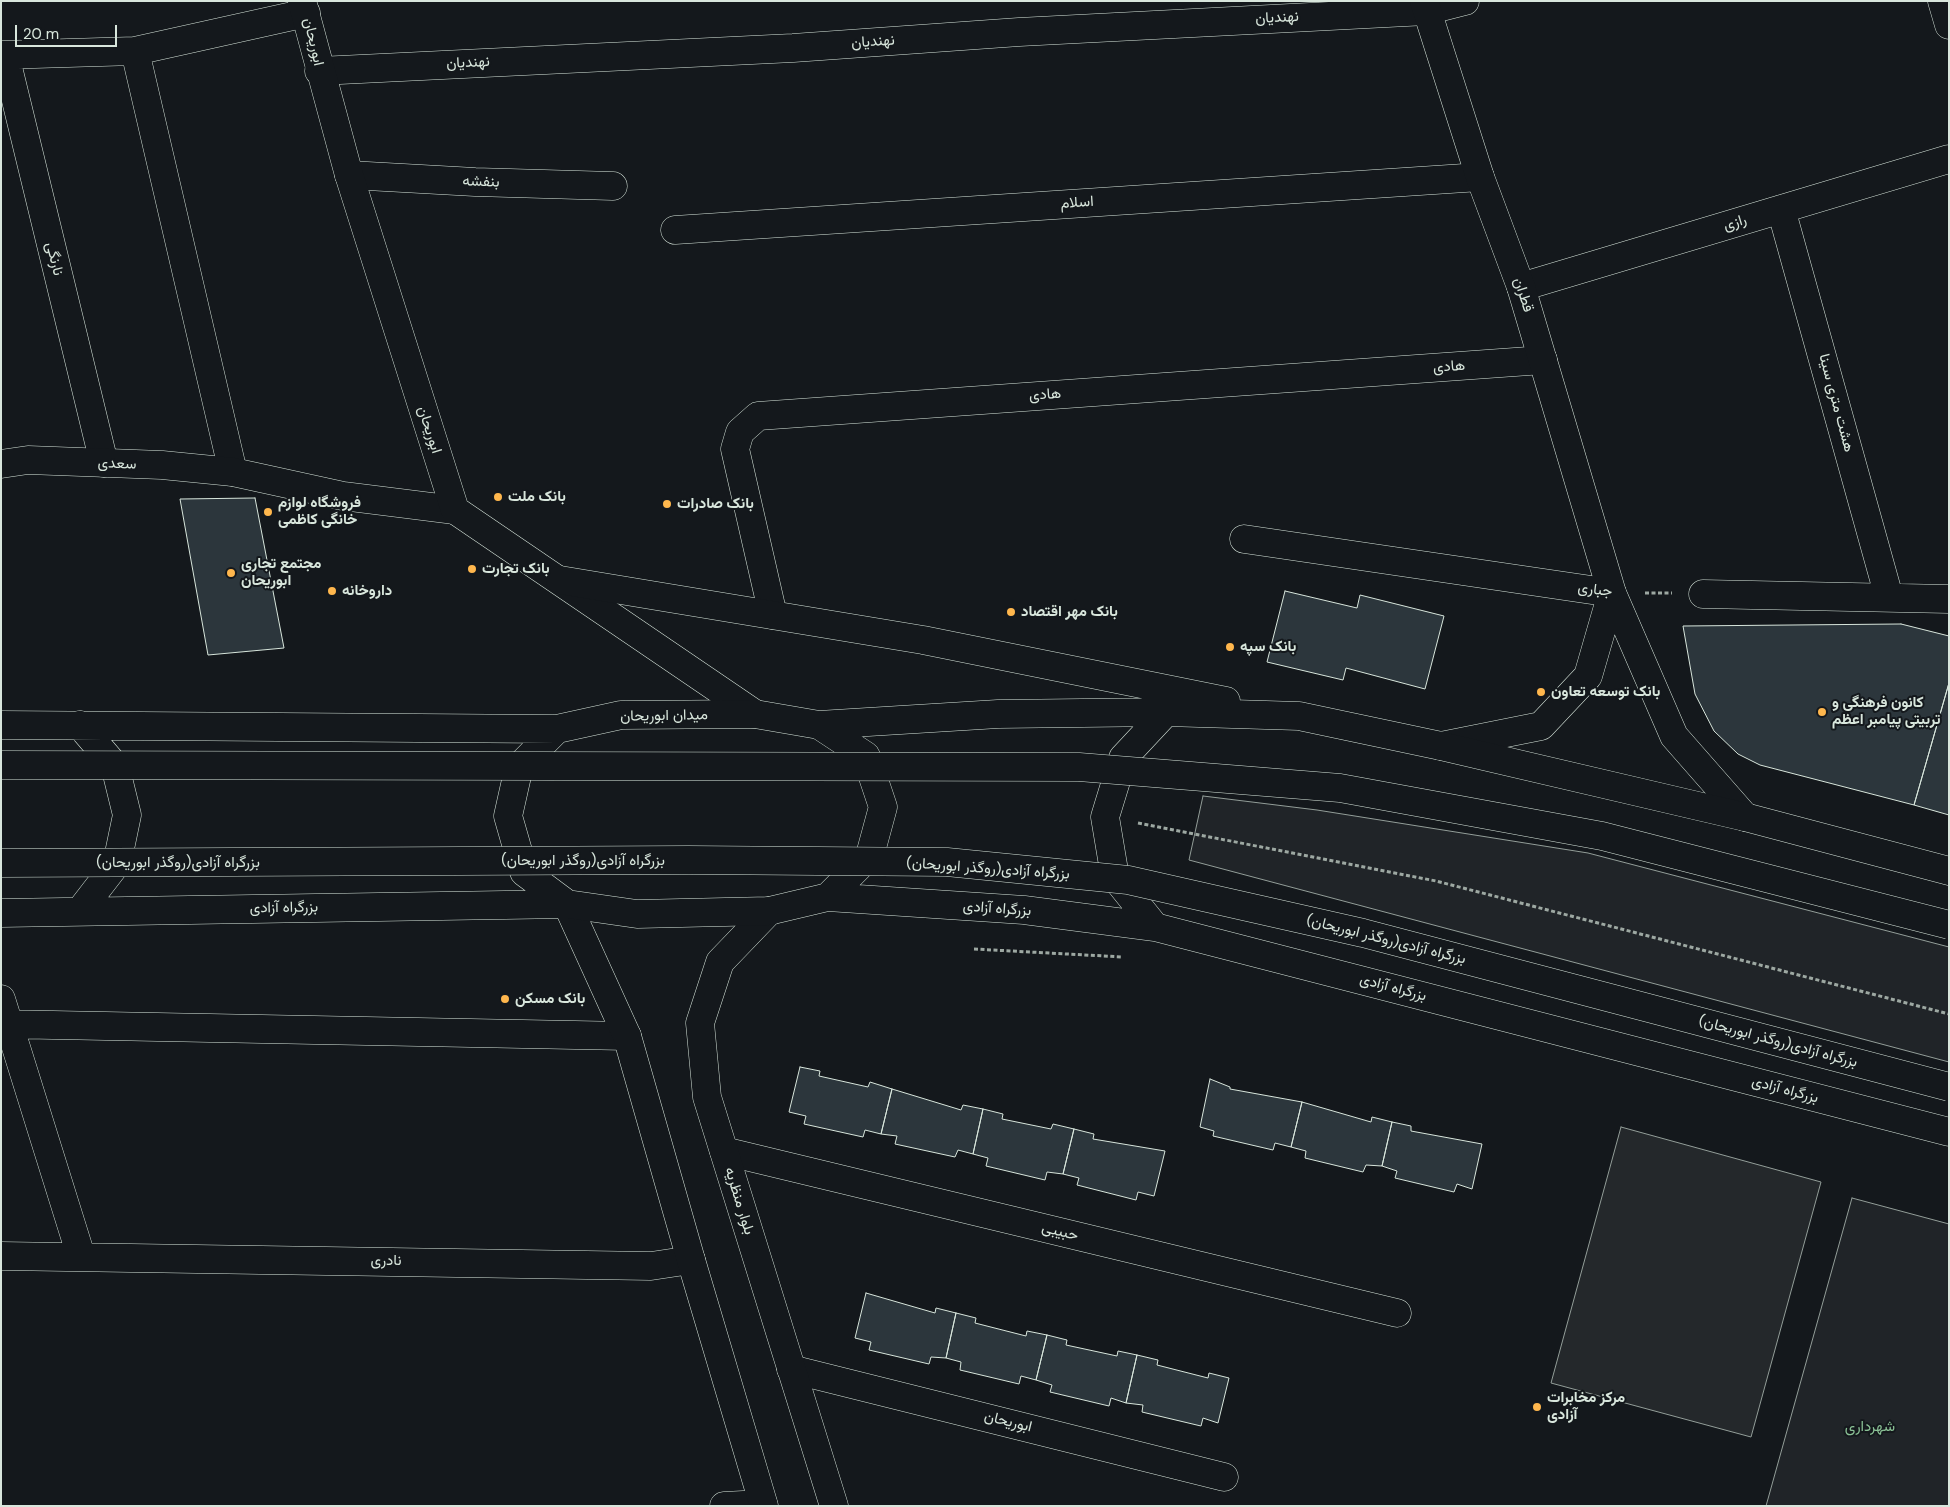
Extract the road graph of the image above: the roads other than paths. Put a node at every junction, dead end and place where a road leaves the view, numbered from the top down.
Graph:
1 (1465, 1) edge
2 (1942, 1) edge
3 (1425, 6) edge
4 (304, 7) edge
5 (1949, 25) edge
6 (134, 51) junction
7 (3, 55) edge
8 (319, 71) junction
9 (1949, 158) edge
10 (349, 175) junction
11 (1480, 177) junction
12 (613, 186) dead end
13 (1781, 209) junction
14 (675, 230) dead end
15 (1521, 287) junction
16 (1543, 360) junction
17 (104, 463) junction
18 (1, 464) edge
19 (233, 472) junction
20 (455, 510) junction
21 (1244, 539) dead end
22 (560, 580) junction
23 (1612, 593) junction
24 (1703, 594) road end
25 (1889, 597) junction
26 (1949, 598) edge
27 (773, 616) junction
28 (1166, 712) junction
29 (755, 714) junction
30 (1298, 716) junction
31 (1, 725) edge
32 (80, 725) junction
33 (819, 725) junction
34 (557, 729) junction
35 (1441, 746) junction
36 (1, 765) edge
37 (1745, 817) junction
38 (1, 863) edge
39 (1949, 871) edge
40 (828, 897) junction
41 (566, 904) junction
42 (80, 911) junction
43 (769, 911) junction
44 (1, 913) edge
45 (1949, 925) edge
46 (1155, 927) junction
47 (4, 1016) edge
48 (627, 1036) junction
49 (1949, 1087) edge
50 (1949, 1132) edge
51 (724, 1151) junction
52 (1, 1256) edge
53 (81, 1256) junction
54 (690, 1260) junction
55 (1397, 1313) dead end
56 (791, 1369) junction
57 (1224, 1477) dead end
58 (764, 1505) edge
59 (724, 1506) edge
60 (834, 1506) edge

1 - 3 main road, نهندیان
2 - 5 main road
3 - 8 main road, نهندیان
3 - 11 main road, قطران
4 - 6 main road
4 - 8 main road, ابوریحان
6 - 7 main road
6 - 19 main road
7 - 17 main road, نارنگی
8 - 10 main road, ابوریحان
9 - 13 main road, رازی
10 - 12 main road, بنفشه
10 - 20 main road, ابوریحان
11 - 14 main road, اسلام
11 - 15 main road, قطران
13 - 15 main road, رازی
13 - 25 main road, هشت متری سینا
15 - 16 main road, قطران
16 - 23 main road, قطران
16 - 27 main road, هادی
17 - 18 main road, سعدی
17 - 19 main road, سعدی
19 - 20 main road, سعدی
20 - 22 main road
21 - 23 main road, جباری
22 - 27 main road
22 - 29 main road
23 - 35 main road
23 - 37 main road, قطران
24 - 25 main road
25 - 26 main road
27 - 30 main road
28 - 30 main road
28 - 33 main road
28 - 46 main road
29 - 33 main road, میدان ابوریحان
29 - 34 main road, میدان ابوریحان
30 - 35 main road
31 - 32 main road
32 - 34 main road
32 - 42 main road
33 - 40 main road, میدان ابوریحان
34 - 41 main road
35 - 37 main road
36 - 45 main road, bridge
37 - 39 main road
38 - 49 main road, بزرگراه آزادی(روگذر ابوریحان), bridge
40 - 43 main road
40 - 46 main road, بزرگراه آزادی
41 - 42 main road, بزرگراه آزادی
41 - 43 main road
41 - 48 main road
42 - 44 main road, بزرگراه آزادی
43 - 51 main road, بلوار منظریه
46 - 50 main road, بزرگراه آزادی
47 - 48 main road
47 - 53 main road
48 - 54 main road
51 - 55 main road, حبیبی
51 - 56 main road, بلوار منظریه
52 - 53 main road, نادری
53 - 54 main road, نادری
54 - 58 main road
56 - 57 main road, ابوریحان
56 - 60 main road, بلوار منظریه
58 - 59 main road

